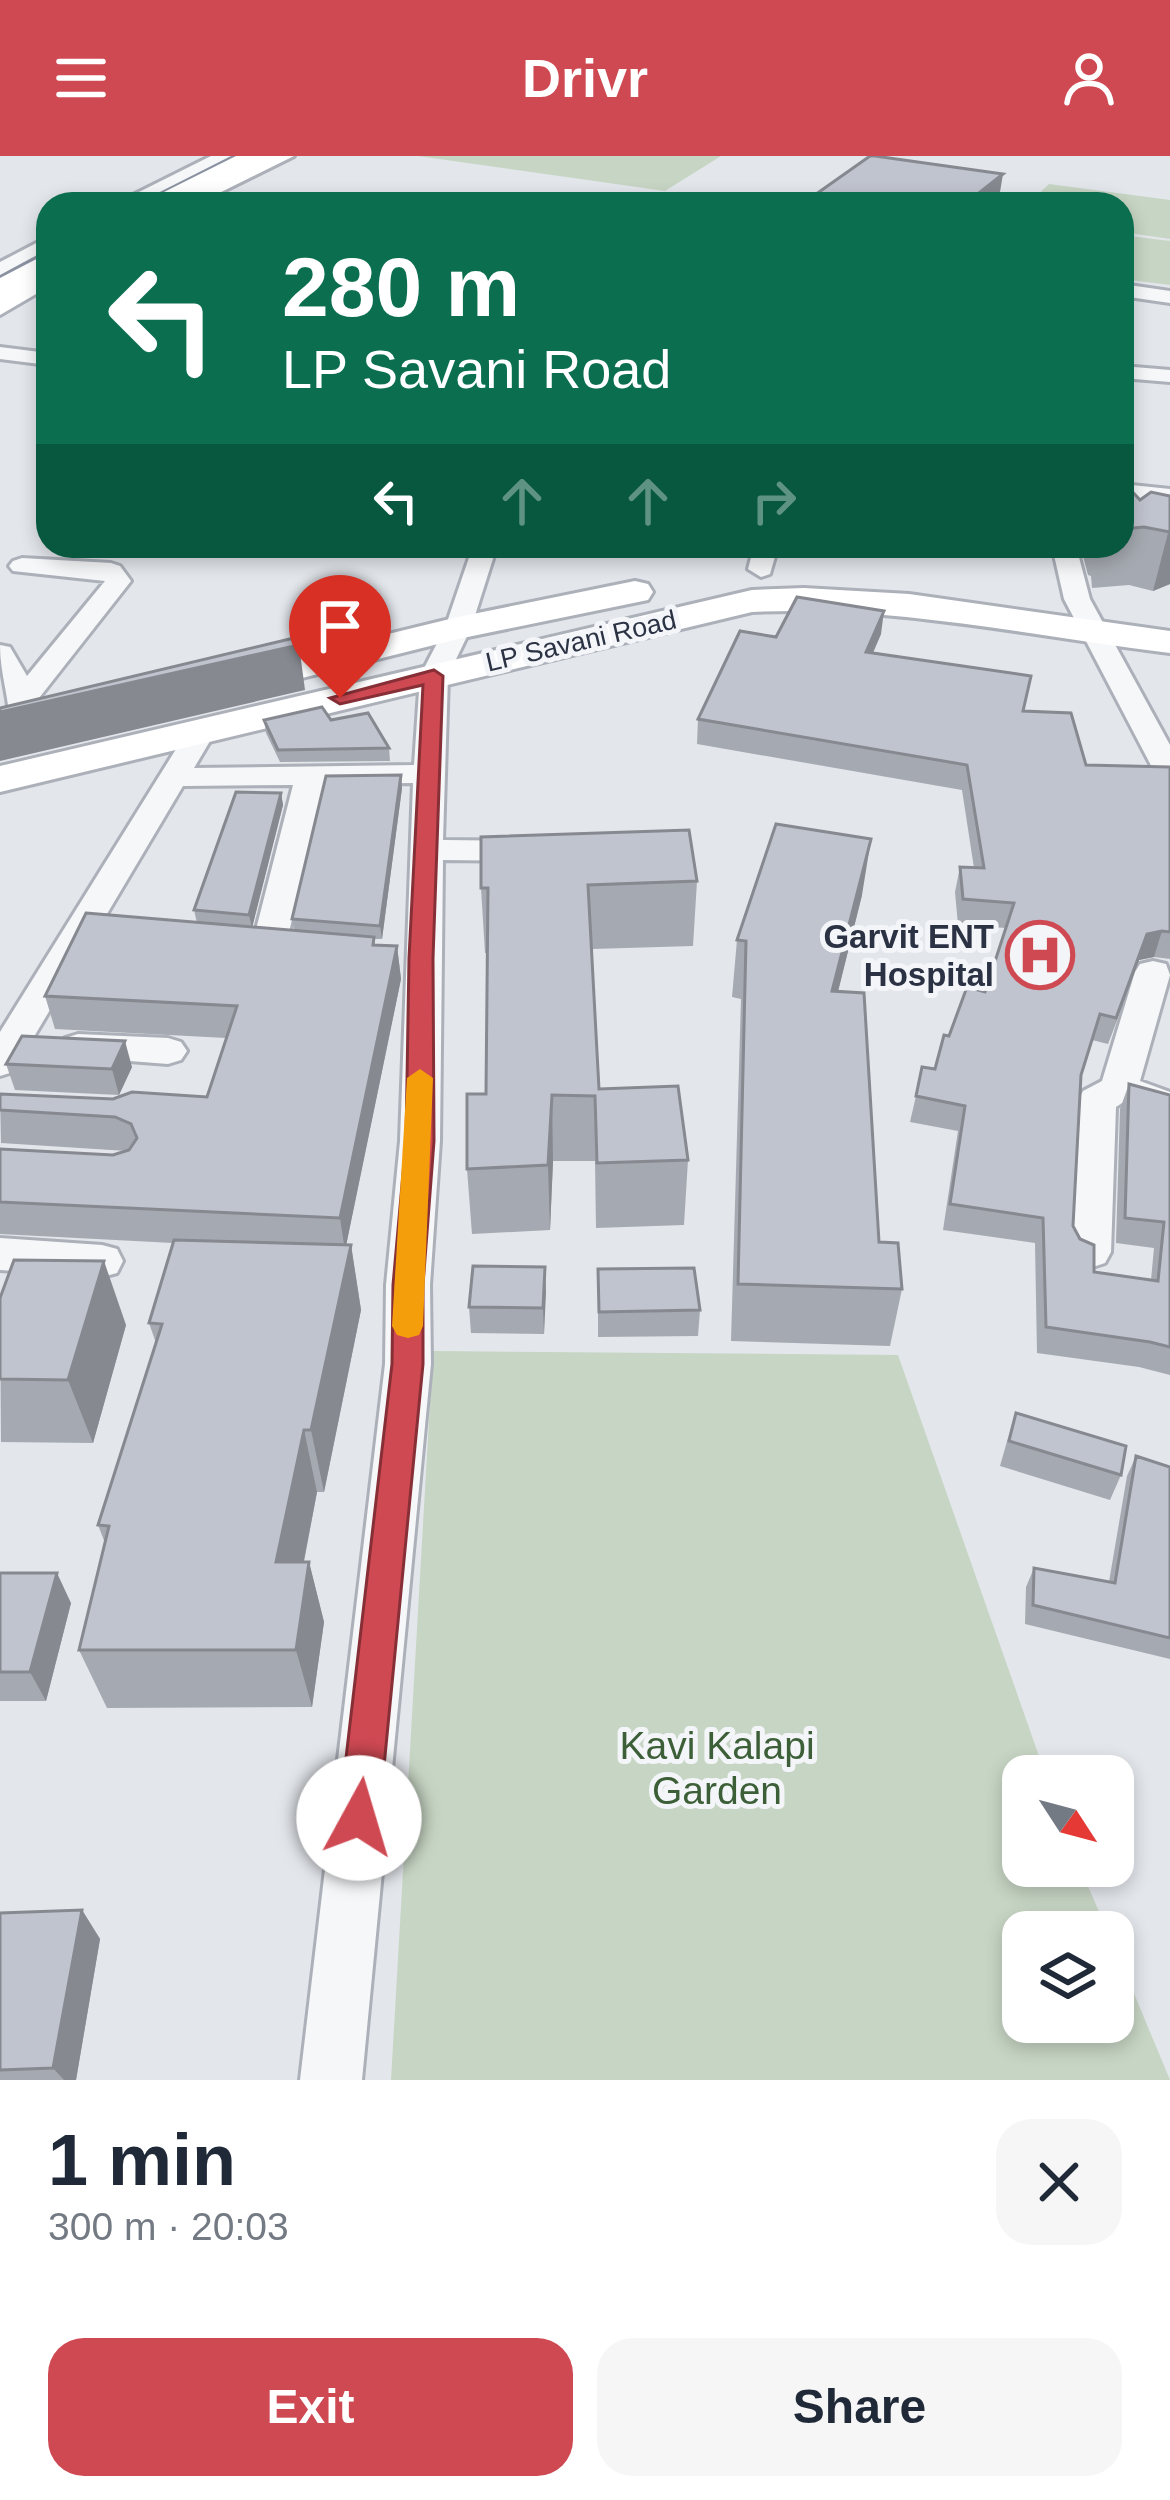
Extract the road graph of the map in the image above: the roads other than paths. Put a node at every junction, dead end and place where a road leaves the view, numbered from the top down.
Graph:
1 (223, 156) edge
2 (257, 156) edge
3 (300, 160) edge
4 (148, 192) edge
5 (180, 192) edge
6 (212, 192) edge
7 (237, 192) edge
8 (250, 192) edge
9 (36, 249) edge
10 (36, 269) edge
11 (0, 270) edge
12 (36, 284) edge
13 (0, 291) edge
14 (1134, 292) edge
15 (1170, 297) edge
16 (0, 307) edge
17 (36, 311) edge
18 (4, 340) edge
19 (36, 341) edge
20 (36, 353) edge
21 (1134, 373) edge
22 (1170, 376) edge
23 (1134, 492) edge
24 (1170, 496) edge
25 (481, 558) edge
26 (760, 558) edge
27 (770, 558) edge
28 (1067, 558) edge
29 (22, 566) dead end
30 (1076, 599) junction
31 (1170, 611) edge
32 (458, 628) junction
33 (1097, 635) junction
34 (1170, 642) edge
35 (0, 653) edge
36 (434, 676) junction
37 (184, 695) edge
38 (16, 723) edge
39 (70, 723) edge
40 (201, 731) junction
41 (1170, 773) edge
42 (428, 774) junction
43 (173, 777) junction
44 (310, 777) junction
45 (0, 779) edge
46 (425, 850) junction
47 (566, 852) edge
48 (81, 929) junction
49 (128, 933) edge
50 (312, 949) edge
51 (1153, 972) dead end
52 (168, 1052) dead end
53 (6, 1053) edge
54 (1119, 1088) junction
55 (1170, 1106) edge
56 (1090, 1252) edge
57 (0, 1254) edge
58 (102, 1261) edge
59 (331, 2080) edge

1 - 4 street
2 - 5 highway
3 - 6 main road
3 - 7 highway
3 - 8 main road
9 - 11 street
10 - 13 highway
12 - 16 main road
14 - 15 street
17 - 18 highway
18 - 19 street
18 - 20 street
21 - 22 street
23 - 24 street
25 - 32 street
26 - 32 main road, LP Savani Road
27 - 30 main road, LP Savani Road
28 - 30 street
29 - 38 street
30 - 31 main road, LP Savani Road
30 - 33 street
32 - 36 street
32 - 37 main road, LP Savani Road
33 - 34 main road, LP Savani Road
33 - 36 main road, LP Savani Road
33 - 41 street
35 - 38 street
36 - 40 main road, LP Savani Road
36 - 42 street
38 - 39 main road
40 - 43 street
40 - 45 main road, LP Savani Road
42 - 44 street
42 - 46 street
43 - 44 street
43 - 48 street
44 - 50 street
46 - 47 street
46 - 59 street
48 - 49 street
48 - 53 street
51 - 54 street
52 - 53 street
54 - 55 street
54 - 56 street
57 - 58 street

